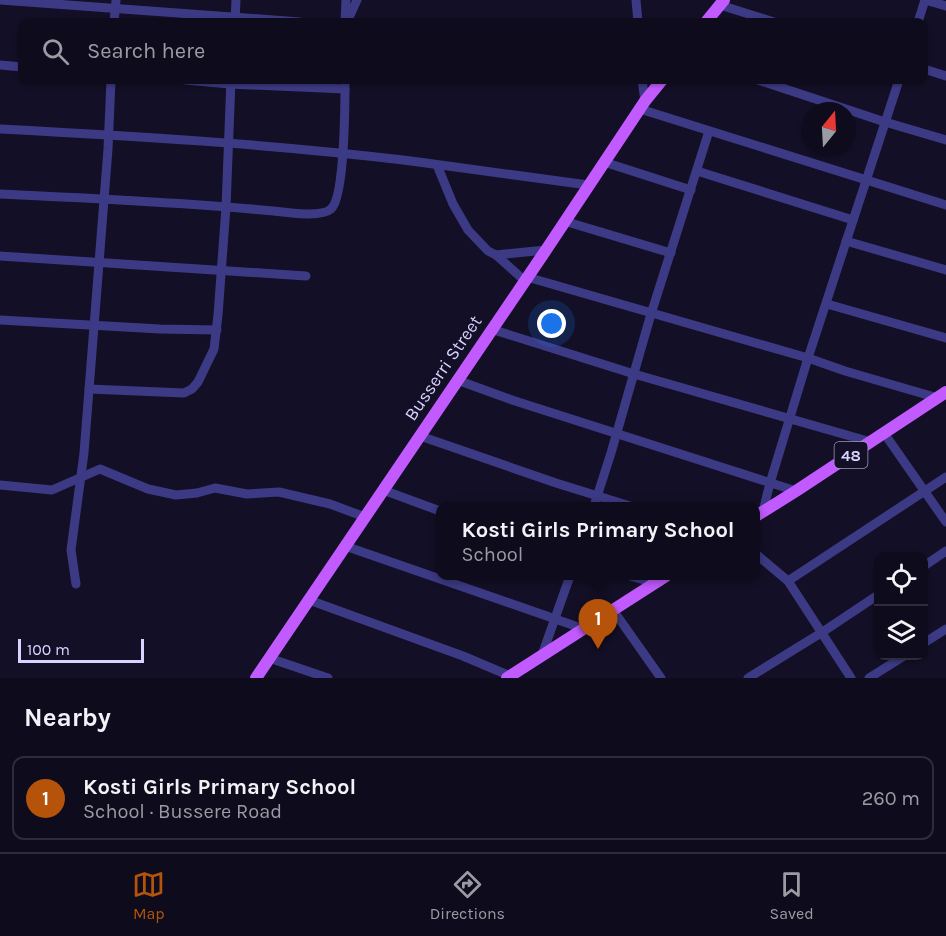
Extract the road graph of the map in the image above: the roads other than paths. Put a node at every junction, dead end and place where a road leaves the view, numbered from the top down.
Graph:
1 (0, 0) edge
2 (236, 0) edge
3 (346, 0) edge
4 (357, 0) edge
5 (636, 0) edge
6 (925, 0) edge
7 (722, 3) edge
8 (116, 4) edge
9 (946, 6) edge
10 (220, 18) edge
11 (235, 18) edge
12 (346, 18) edge
13 (348, 18) edge
14 (638, 18) edge
15 (709, 18) edge
16 (763, 18) edge
17 (919, 18) edge
18 (0, 65) edge
19 (18, 67) edge
20 (928, 70) edge
21 (946, 76) edge
22 (111, 84) edge
23 (231, 84) edge
24 (345, 84) edge
25 (642, 84) edge
26 (659, 84) edge
27 (770, 84) edge
28 (897, 84) edge
29 (642, 105) junction
30 (885, 122) junction
31 (0, 129) edge
32 (710, 131) junction
33 (109, 134) junction
34 (946, 140) edge
35 (228, 143) junction
36 (342, 154) junction
37 (604, 162) junction
38 (437, 165) junction
39 (697, 171) junction
40 (866, 180) junction
41 (588, 185) junction
42 (691, 190) junction
43 (0, 194) edge
44 (105, 199) junction
45 (946, 205) edge
46 (226, 207) junction
47 (853, 220) junction
48 (564, 221) junction
49 (846, 242) junction
50 (546, 250) junction
51 (671, 253) junction
52 (496, 255) junction
53 (0, 256) edge
54 (100, 262) junction
55 (221, 270) junction
56 (946, 270) edge
57 (306, 276) dead end
58 (526, 279) junction
59 (827, 303) junction
60 (651, 314) junction
61 (0, 320) edge
62 (94, 325) junction
63 (491, 329) junction
64 (217, 330) junction
65 (946, 338) edge
66 (808, 358) junction
67 (634, 374) junction
68 (457, 380) junction
69 (89, 389) junction
70 (942, 395) edge
71 (790, 418) junction
72 (884, 433) junction
73 (617, 434) junction
74 (420, 436) junction
75 (871, 442) junction
76 (84, 453) junction
77 (100, 470) junction
78 (946, 477) edge
79 (80, 478) junction
80 (770, 483) junction
81 (0, 485) edge
82 (383, 490) junction
83 (796, 491) junction
84 (925, 492) junction
85 (597, 496) junction
86 (595, 502) edge
87 (615, 502) edge
88 (436, 509) edge
89 (760, 510) edge
90 (760, 512) edge
91 (365, 517) junction
92 (946, 522) edge
93 (345, 546) junction
94 (946, 551) edge
95 (760, 557) edge
96 (928, 563) edge
97 (436, 577) edge
98 (444, 580) edge
99 (568, 580) edge
100 (644, 580) edge
101 (660, 580) edge
102 (788, 581) junction
103 (655, 583) junction
104 (76, 584) dead end
105 (874, 598) edge
106 (309, 600) junction
107 (613, 610) junction
108 (554, 618) junction
109 (584, 628) junction
110 (946, 629) edge
111 (821, 633) junction
112 (928, 640) edge
113 (542, 655) junction
114 (269, 658) junction
115 (898, 660) edge
116 (508, 677) edge
117 (256, 678) edge
118 (328, 678) edge
119 (661, 678) edge
120 (748, 678) edge
121 (850, 678) edge
122 (869, 678) edge

1 - 8 street
2 - 11 street
3 - 12 street
4 - 13 street
5 - 14 street
6 - 9 street
6 - 17 street
7 - 15 main road
7 - 16 street
8 - 10 street
18 - 19 street
20 - 21 street
22 - 33 street
23 - 35 street
24 - 36 street
25 - 29 street
26 - 29 main road, Busserri Street
27 - 30 street
28 - 30 street
29 - 32 street
29 - 37 main road, Busserri Street
30 - 34 street
30 - 40 street
31 - 33 street
32 - 39 street
32 - 40 street
33 - 35 street
33 - 44 street
35 - 36 street
35 - 46 street
36 - 38 street
36 - 46 street
37 - 41 main road, Busserri Street
37 - 42 street
38 - 41 street
38 - 52 street
39 - 42 street
39 - 47 street
40 - 45 street
40 - 47 street
41 - 48 main road, Busserri Street
42 - 51 street
43 - 44 street
44 - 46 street
44 - 54 street
46 - 55 street
47 - 49 street
48 - 50 main road, Busserri Street
48 - 51 street
49 - 56 street
49 - 59 street
50 - 52 street
50 - 58 main road, Busserri Street
51 - 60 street
52 - 58 street
53 - 54 street
54 - 55 street
54 - 62 street
55 - 57 street
55 - 64 street
58 - 60 street
58 - 63 main road, Busserri Street
59 - 65 street
59 - 66 street
60 - 66 street
60 - 67 street
61 - 62 street
62 - 64 street
62 - 69 street
63 - 67 street
63 - 68 main road, Busserri Street
64 - 69 street
66 - 70 street
66 - 71 street
67 - 71 street
67 - 73 street
68 - 73 street
68 - 74 main road, Busserri Street
69 - 76 street
70 - 72 main road, 48
71 - 75 street
71 - 80 street
72 - 75 main road, 48
72 - 84 street
73 - 80 street
73 - 85 street
74 - 82 main road, Busserri Street
74 - 85 street
75 - 83 main road, 48
76 - 77 street
76 - 79 street
77 - 79 street
77 - 91 street
78 - 84 street
79 - 81 street
79 - 104 street
80 - 83 street
80 - 89 street
82 - 88 street
82 - 91 main road, Busserri Street
83 - 90 main road, 48
84 - 92 street
84 - 102 street
85 - 86 street
85 - 87 street
91 - 93 main road, Busserri Street
93 - 97 street
93 - 106 main road, Busserri Street
94 - 96 street
95 - 102 street
98 - 108 street
99 - 108 street
100 - 103 street
101 - 103 main road
102 - 111 street
103 - 107 main road
105 - 111 street
106 - 114 main road, Busserri Street
106 - 116 street
107 - 109 main road
107 - 119 street
108 - 109 street
108 - 113 street
109 - 113 main road
110 - 112 street
111 - 120 street
111 - 121 street
113 - 116 main road
114 - 117 main road, Busserri Street
114 - 118 street
115 - 122 street

